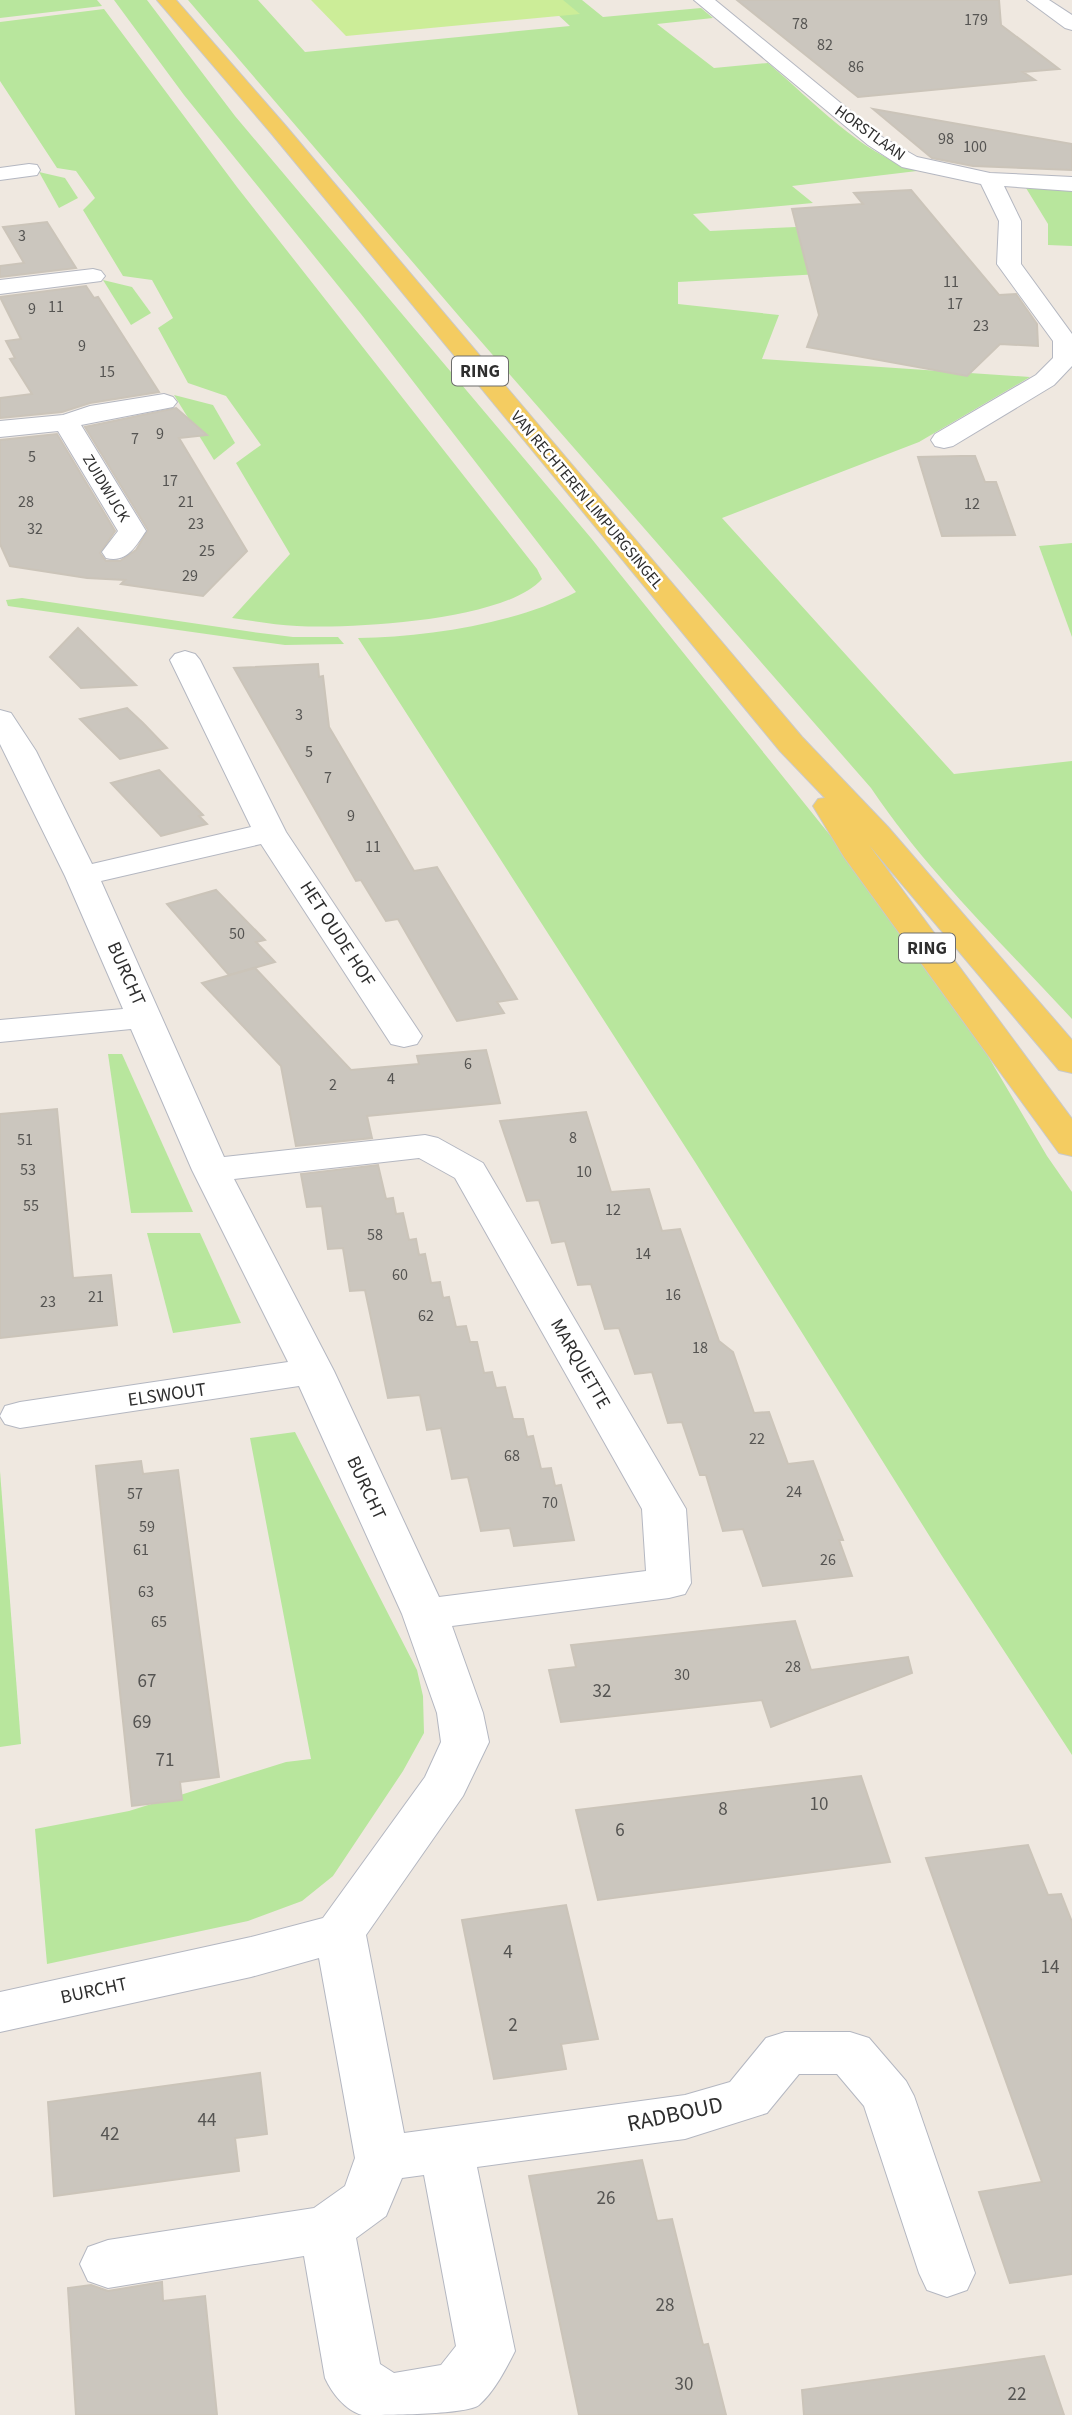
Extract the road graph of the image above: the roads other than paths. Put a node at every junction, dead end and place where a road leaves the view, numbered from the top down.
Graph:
1 (166, 0) edge
2 (703, 0) edge
3 (1036, 0) edge
4 (1072, 24) edge
5 (29, 170) dead end
6 (0, 174) edge
7 (990, 180) junction
8 (1072, 184) edge
9 (93, 276) dead end
10 (0, 287) edge
11 (164, 402) dead end
12 (66, 422) junction
13 (0, 429) edge
14 (944, 440) dead end
15 (116, 552) dead end
16 (185, 660) dead end
17 (7, 741) edge
18 (791, 744) junction
19 (270, 832) junction
20 (82, 876) junction
21 (145, 1017) junction
22 (0, 1031) edge
23 (404, 1036) dead end
24 (1072, 1062) edge
25 (1072, 1146) edge
26 (211, 1170) junction
27 (313, 1371) junction
28 (20, 1415) dead end
29 (425, 1614) junction
30 (340, 1933) junction
31 (0, 2012) edge
32 (446, 2150) junction
33 (382, 2158) junction
34 (327, 2229) junction
35 (108, 2264) dead end
36 (947, 2273) dead end

1 - 18 main road, VAN RECHTEREN LIMPURGSINGEL / RING
2 - 7 street, HORSTLAAN
3 - 4 street
5 - 6 street
7 - 8 street, HORSTLAAN
7 - 14 street
9 - 10 street
11 - 12 street
12 - 13 street
12 - 15 street, ZUIDWIJCK
16 - 19 street, HET OUDE HOF
17 - 20 street, BURCHT
18 - 24 main road, VAN RECHTEREN LIMPURGSINGEL / RING
18 - 25 main road, VAN RECHTEREN LIMPURGSINGEL / RING
19 - 20 street
19 - 23 street, HET OUDE HOF
20 - 21 street, BURCHT
21 - 22 street
21 - 26 street, BURCHT
26 - 27 street, BURCHT
26 - 29 street, MARQUETTE
27 - 28 street, ELSWOUT
27 - 29 street, BURCHT
29 - 30 street, BURCHT
30 - 31 street, BURCHT
30 - 33 street
32 - 33 street, RADBOUD
32 - 34 street
32 - 36 street, RADBOUD
33 - 34 street
34 - 35 street

